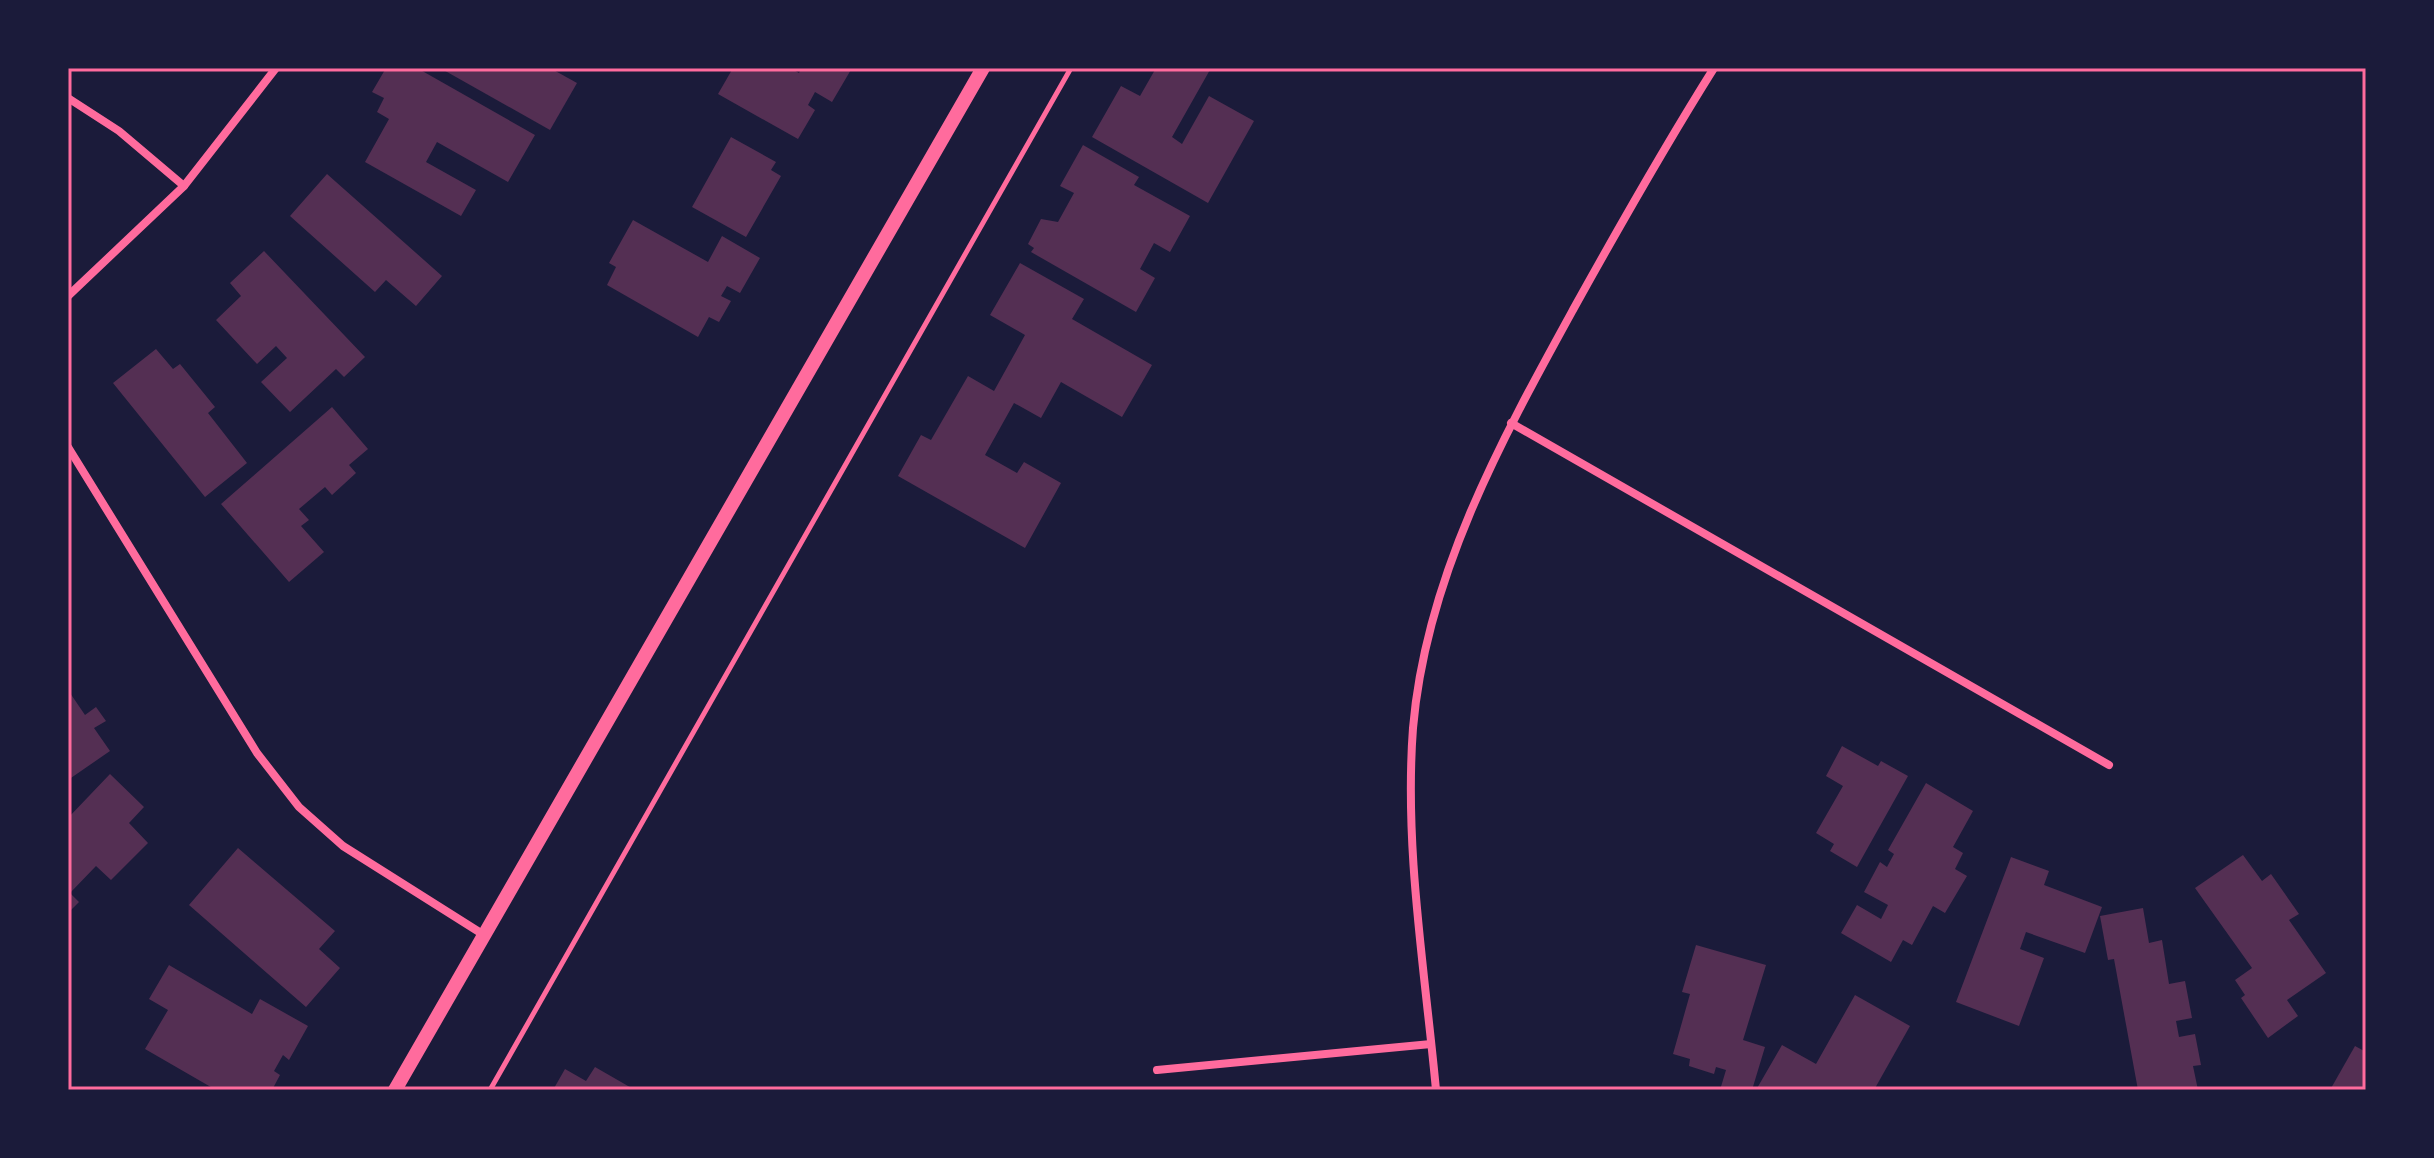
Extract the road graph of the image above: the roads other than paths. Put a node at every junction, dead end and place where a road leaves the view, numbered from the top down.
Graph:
1 (276, 68) edge
2 (983, 68) edge
3 (1714, 68) edge
4 (68, 98) edge
5 (184, 186) junction
6 (68, 296) edge
7 (1511, 423) junction
8 (68, 447) edge
9 (2109, 765) dead end
10 (484, 935) junction
11 (1431, 1044) junction
12 (1157, 1070) dead end
13 (395, 1090) edge
14 (1436, 1090) edge

1 - 5 street
2 - 10 street
3 - 7 street
4 - 5 street
5 - 6 street
7 - 9 street
7 - 11 street
8 - 10 street
10 - 13 street
11 - 12 street
11 - 14 street

